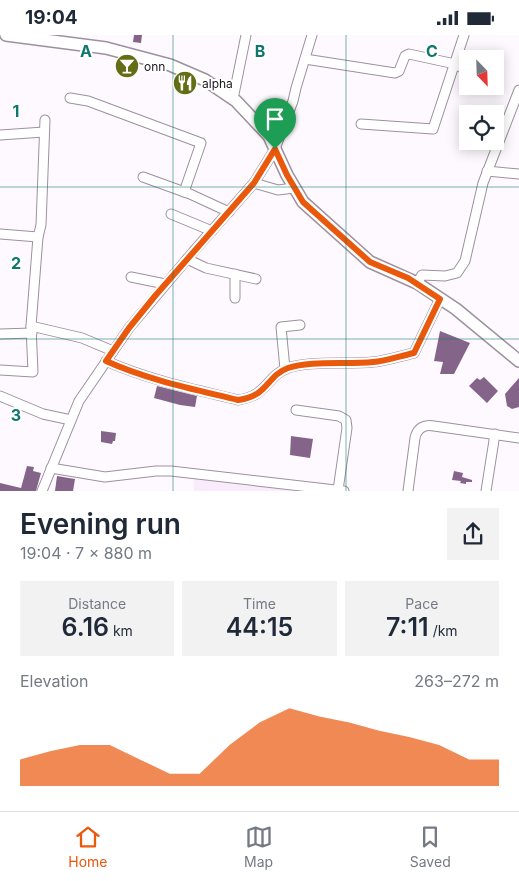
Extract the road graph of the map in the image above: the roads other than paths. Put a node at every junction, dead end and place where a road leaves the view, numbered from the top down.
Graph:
1 (6, 35) edge
2 (246, 35) edge
3 (312, 35) edge
4 (464, 35) edge
5 (77, 40) edge
6 (305, 59) junction
7 (455, 64) junction
8 (459, 66) edge
9 (519, 90) edge
10 (70, 98) dead end
11 (233, 99) junction
12 (45, 120) dead end
13 (361, 125) dead end
14 (44, 133) junction
15 (0, 135) edge
16 (275, 149) junction
17 (488, 171) junction
18 (519, 174) edge
19 (143, 177) dead end
20 (254, 183) junction
21 (294, 188) junction
22 (184, 192) junction
23 (229, 212) junction
24 (171, 214) dead end
25 (212, 231) junction
26 (0, 234) edge
27 (38, 237) junction
28 (187, 259) junction
29 (235, 274) junction
30 (131, 277) dead end
31 (256, 279) dead end
32 (418, 283) junction
33 (165, 284) junction
34 (235, 298) dead end
35 (440, 299) junction
36 (300, 325) dead end
37 (32, 329) junction
38 (0, 334) edge
39 (113, 351) junction
40 (106, 361) junction
41 (519, 361) edge
42 (284, 369) junction
43 (0, 370) edge
44 (0, 395) edge
45 (296, 410) dead end
46 (71, 420) junction
47 (495, 434) junction
48 (519, 438) edge
49 (51, 468) junction
50 (42, 491) edge
51 (341, 491) edge
52 (408, 491) edge
53 (486, 491) edge

1 - 5 main road
2 - 11 street
3 - 6 street
4 - 7 street
5 - 11 main road
6 - 7 street
6 - 16 street
7 - 8 street
7 - 13 street
9 - 17 street
10 - 22 street
11 - 16 main road
12 - 14 street
14 - 15 street
14 - 27 street
16 - 20 street
16 - 21 main road
17 - 18 street
17 - 32 street
19 - 22 street
20 - 21 street
20 - 23 street
21 - 32 main road
22 - 23 street
23 - 25 street
24 - 25 street
25 - 28 street
26 - 27 street
27 - 37 street
28 - 29 street
28 - 33 street
29 - 31 street
29 - 34 street
30 - 33 street
32 - 35 main road
33 - 39 street
35 - 41 main road
35 - 42 street
36 - 42 street
37 - 38 street
37 - 39 street
37 - 43 street
39 - 40 street
40 - 42 street
40 - 46 street
44 - 46 street
45 - 51 street
46 - 49 street
47 - 48 street
47 - 52 street
47 - 53 street
49 - 50 street
49 - 51 street

